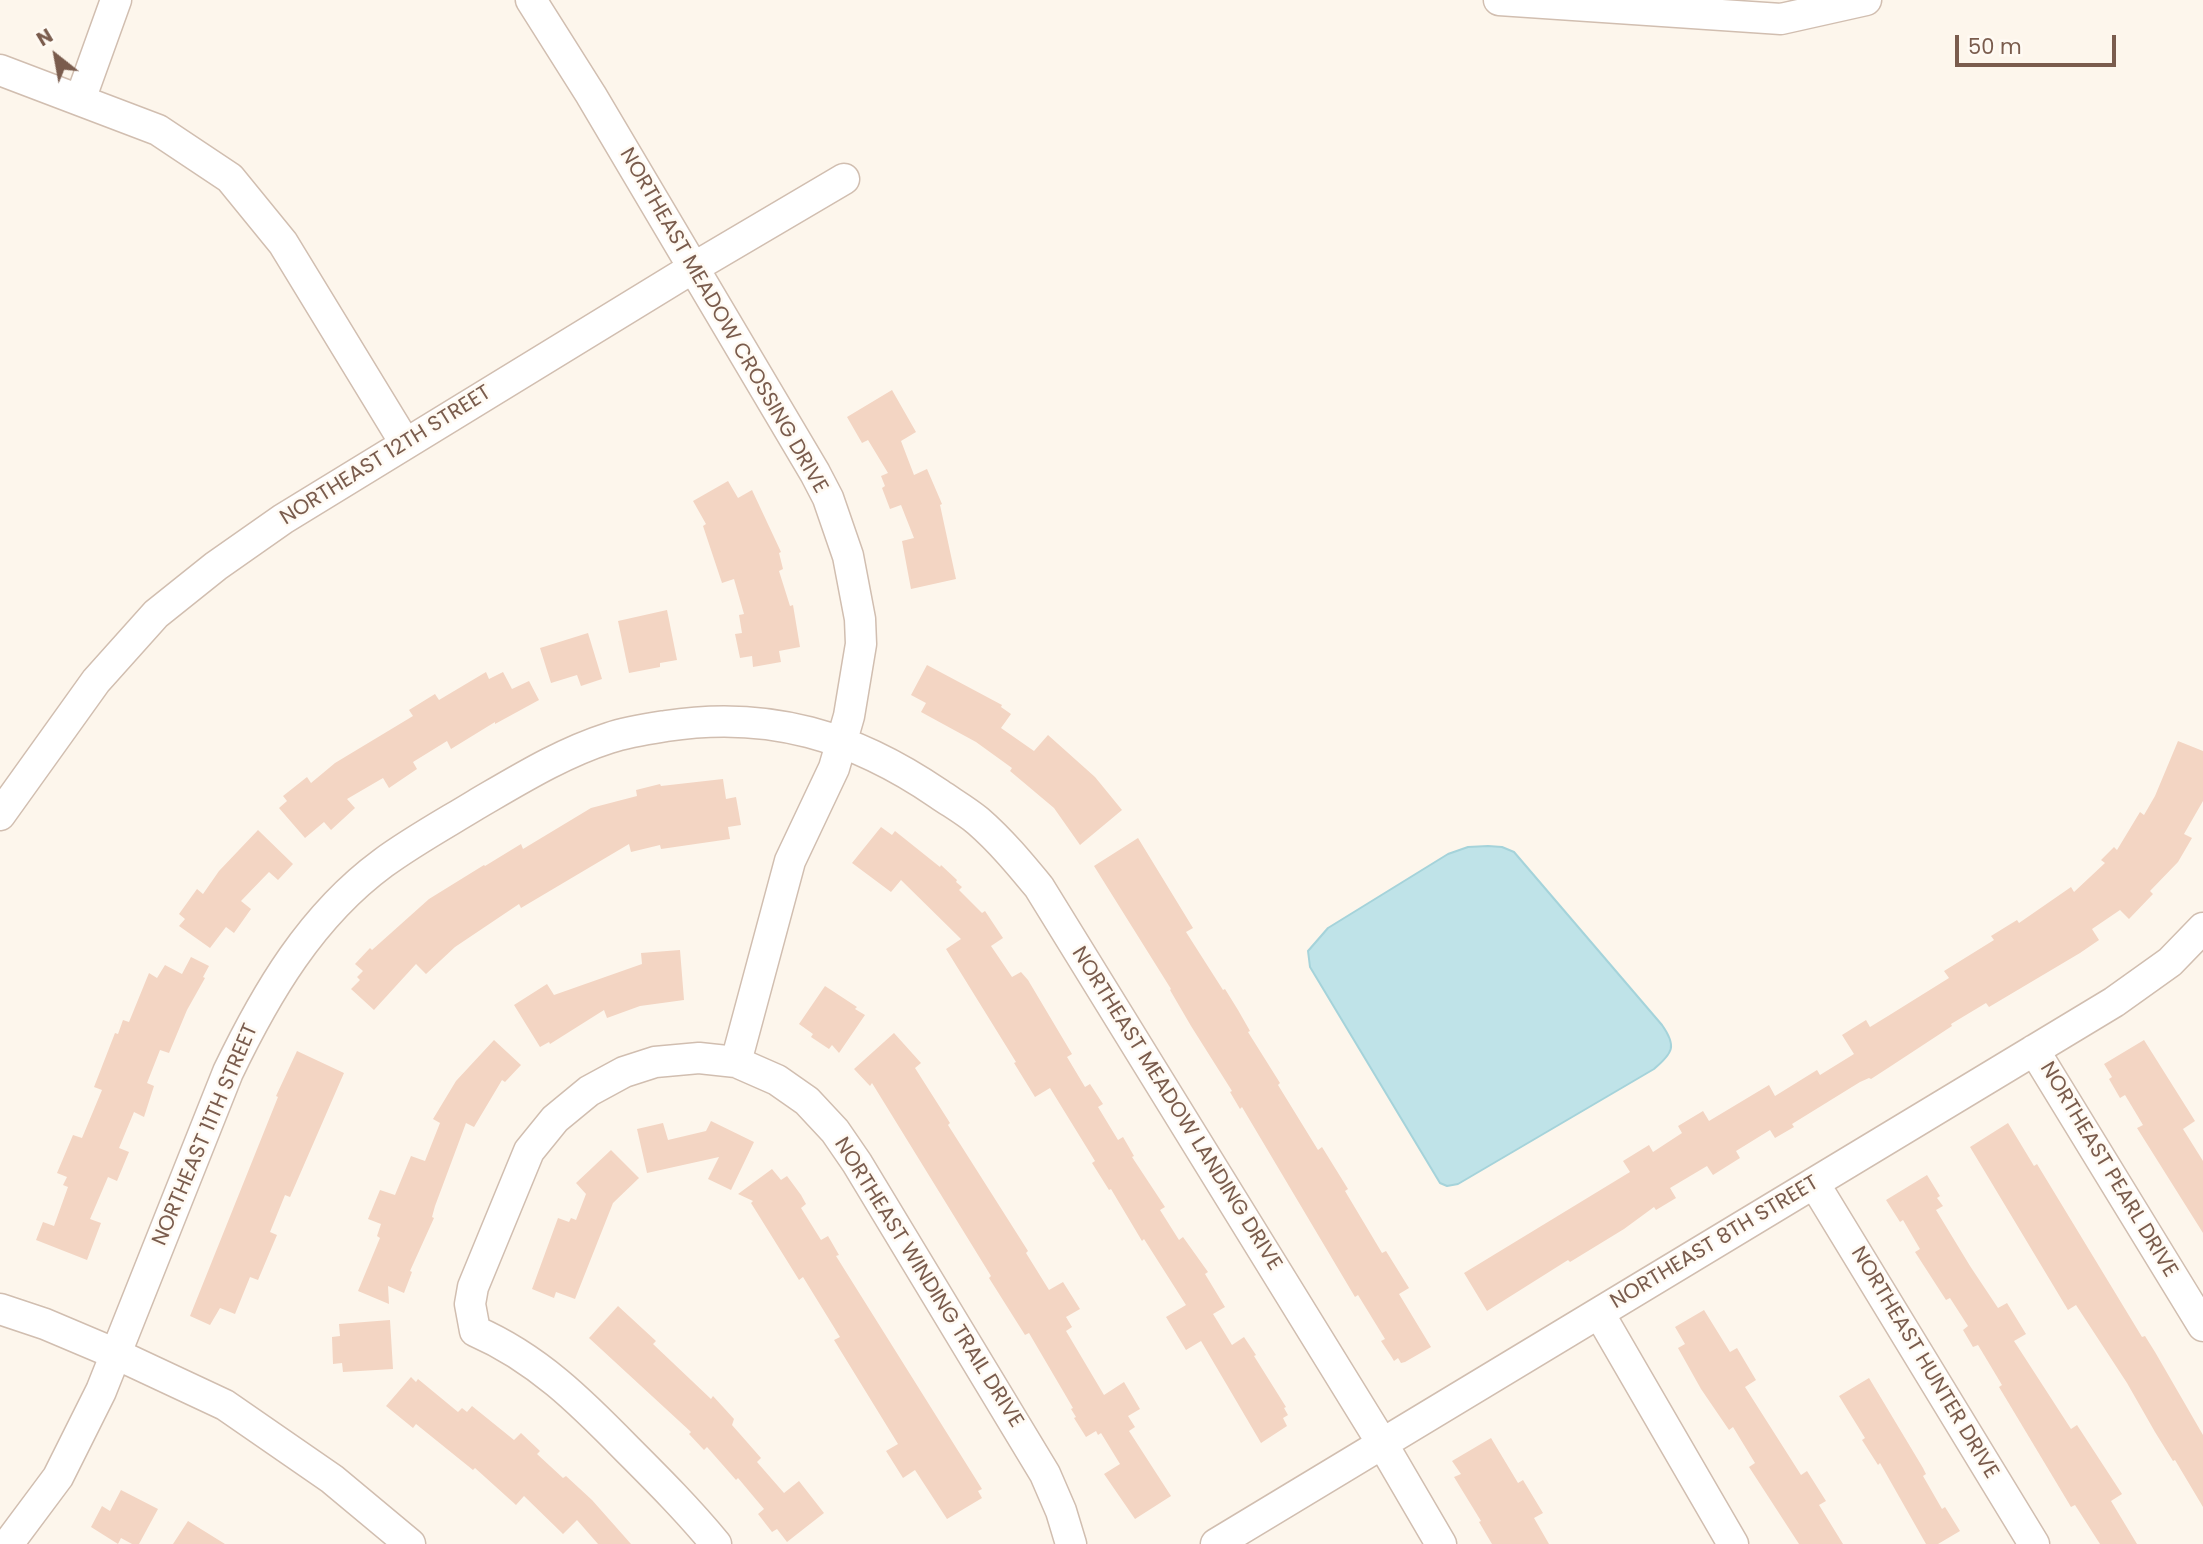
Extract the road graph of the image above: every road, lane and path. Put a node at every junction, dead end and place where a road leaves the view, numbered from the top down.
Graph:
1 (116, 0) edge
2 (531, 0) edge
3 (1499, 0) edge
4 (1866, 0) edge
5 (0, 70) edge
6 (80, 100) junction
7 (844, 179) dead end
8 (693, 268) junction
9 (405, 443) junction
10 (842, 741) junction
11 (10, 780) edge
12 (0, 815) edge
13 (2203, 928) edge
14 (2034, 1050) junction
15 (736, 1062) junction
16 (1814, 1183) junction
17 (0, 1309) edge
18 (1599, 1313) junction
19 (2203, 1326) edge
20 (116, 1354) junction
21 (1382, 1443) junction
22 (8, 1544) edge
23 (410, 1544) edge
24 (716, 1544) edge
25 (1071, 1544) edge
26 (1216, 1544) edge
27 (1441, 1544) edge
28 (1733, 1544) edge
29 (2034, 1544) edge

1 - 6 street
2 - 8 street, NORTHEAST MEADOW CROSSING DRIVE
3 - 4 street
5 - 6 street
6 - 9 street
7 - 8 street, NORTHEAST 12TH STREET
8 - 9 street, NORTHEAST 12TH STREET
8 - 10 street, NORTHEAST MEADOW CROSSING DRIVE
9 - 11 street, NORTHEAST 12TH STREET
10 - 15 street, NORTHEAST MEADOW CROSSING DRIVE
10 - 20 street, NORTHEAST 11TH STREET
10 - 21 street, NORTHEAST MEADOW LANDING DRIVE
11 - 12 street, NORTHEAST 12TH STREET
13 - 14 street, NORTHEAST 8TH STREET
14 - 16 street, NORTHEAST 8TH STREET
14 - 19 street, NORTHEAST PEARL DRIVE
15 - 24 street, NORTHEAST WINDING TRAIL DRIVE
15 - 25 street, NORTHEAST WINDING TRAIL DRIVE
16 - 18 street, NORTHEAST 8TH STREET
16 - 29 street, NORTHEAST HUNTER DRIVE
17 - 20 street
18 - 21 street, NORTHEAST 8TH STREET
18 - 28 street
20 - 22 street, NORTHEAST 11TH STREET
20 - 23 street
21 - 26 street, NORTHEAST 8TH STREET
21 - 27 street, NORTHEAST MEADOW LANDING DRIVE

